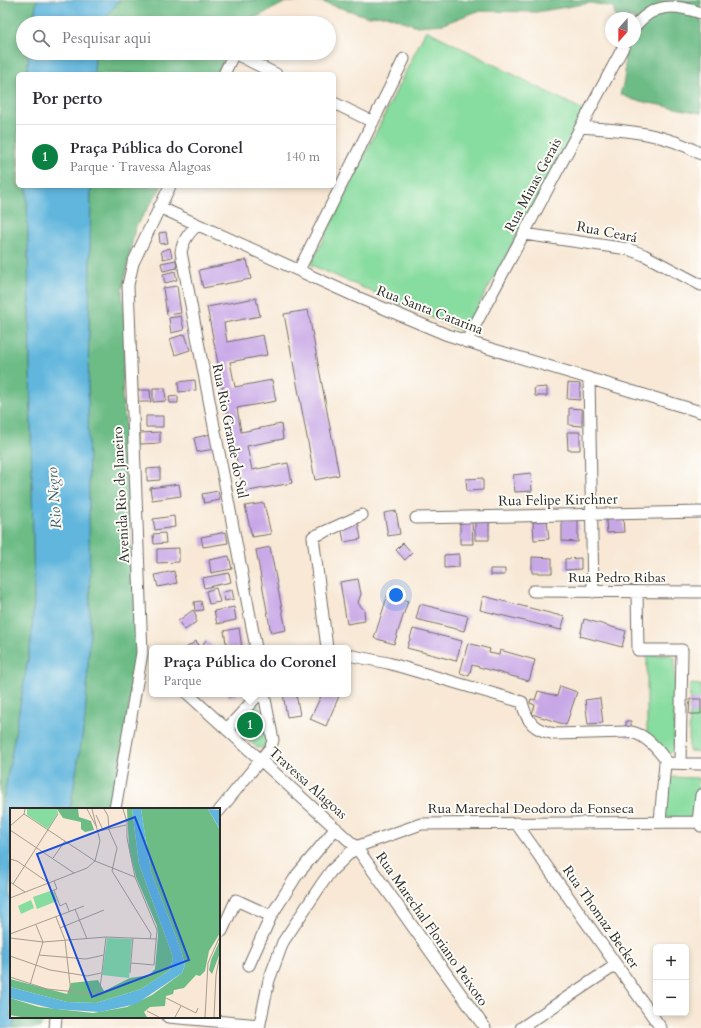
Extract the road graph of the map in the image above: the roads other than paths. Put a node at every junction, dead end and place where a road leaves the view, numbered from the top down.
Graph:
1 (701, 13) edge
2 (641, 19) edge
3 (623, 48) edge
4 (404, 59) dead end
5 (231, 60) edge
6 (247, 60) edge
7 (225, 72) edge
8 (272, 72) edge
9 (336, 104) edge
10 (373, 122) junction
11 (581, 127) junction
12 (701, 154) edge
13 (169, 188) edge
14 (159, 207) junction
15 (197, 225) junction
16 (524, 234) junction
17 (299, 270) junction
18 (701, 285) edge
19 (466, 342) junction
20 (589, 378) junction
21 (701, 412) edge
22 (701, 512) edge
23 (592, 514) junction
24 (362, 515) dead end
25 (416, 518) dead end
26 (533, 591) dead end
27 (593, 592) junction
28 (637, 592) junction
29 (701, 592) edge
30 (255, 645) edge
31 (327, 645) edge
32 (142, 653) junction
33 (351, 656) edge
34 (149, 659) edge
35 (191, 697) edge
36 (257, 697) edge
37 (265, 697) edge
38 (227, 729) junction
39 (260, 760) junction
40 (668, 763) junction
41 (680, 763) junction
42 (701, 764) edge
43 (701, 795) edge
44 (115, 808) edge
45 (220, 810) edge
46 (660, 822) junction
47 (516, 823) junction
48 (700, 824) edge
49 (336, 828) junction
50 (356, 847) junction
51 (271, 916) junction
52 (222, 931) dead end
53 (249, 965) dead end
54 (616, 965) junction
55 (56, 1018) edge
56 (172, 1018) edge
57 (188, 1022) edge
58 (227, 1025) edge
59 (259, 1026) edge
60 (55, 1028) edge
61 (485, 1028) edge
62 (521, 1028) edge
63 (661, 1028) edge

1 - 2 street
3 - 11 street, Rua Minas Gerais
4 - 10 street
5 - 7 street
6 - 8 street
9 - 10 street
10 - 17 street
11 - 12 street
11 - 16 street, Rua Minas Gerais
13 - 14 street, Avenida Rio de Janeiro
14 - 15 street, Rua Santa Catarina
14 - 32 street, Avenida Rio de Janeiro
15 - 17 street, Rua Santa Catarina
15 - 30 street, Rua Rio Grande do Sul
16 - 18 street, Rua Ceará
16 - 19 street, Rua Minas Gerais
17 - 19 street, Rua Santa Catarina
19 - 20 street, Rua Santa Catarina
20 - 21 street, Rua Santa Catarina
20 - 23 street
22 - 23 street, Rua Felipe Kirchner
23 - 25 street, Rua Felipe Kirchner
23 - 27 street
24 - 31 street
26 - 27 street, Rua Pedro Ribas
27 - 28 street, Rua Pedro Ribas
28 - 29 street, Rua Pedro Ribas
28 - 41 street
32 - 34 street
32 - 44 street, Avenida Rio de Janeiro
33 - 40 street
35 - 38 street, Travessa Alagoas
36 - 38 street
37 - 39 street
38 - 39 street, Travessa Alagoas
39 - 45 street
39 - 49 street, Travessa Alagoas
40 - 41 street
40 - 46 street
41 - 42 street
43 - 48 street
46 - 47 street, Rua Marechal Deodoro da Fonseca
46 - 48 street, Rua Marechal Deodoro da Fonseca
47 - 50 street, Rua Marechal Deodoro da Fonseca
47 - 54 street, Rua Thomaz Becker
49 - 50 street, Travessa Alagoas
49 - 51 street
50 - 59 street, Rua Marechal Deodoro da Fonseca
50 - 61 street, Rua Marechal Floriano Peixoto
51 - 52 street
51 - 53 street
54 - 62 street
54 - 63 street, Rua Thomaz Becker
55 - 60 street
56 - 57 street
57 - 58 street
58 - 59 street

